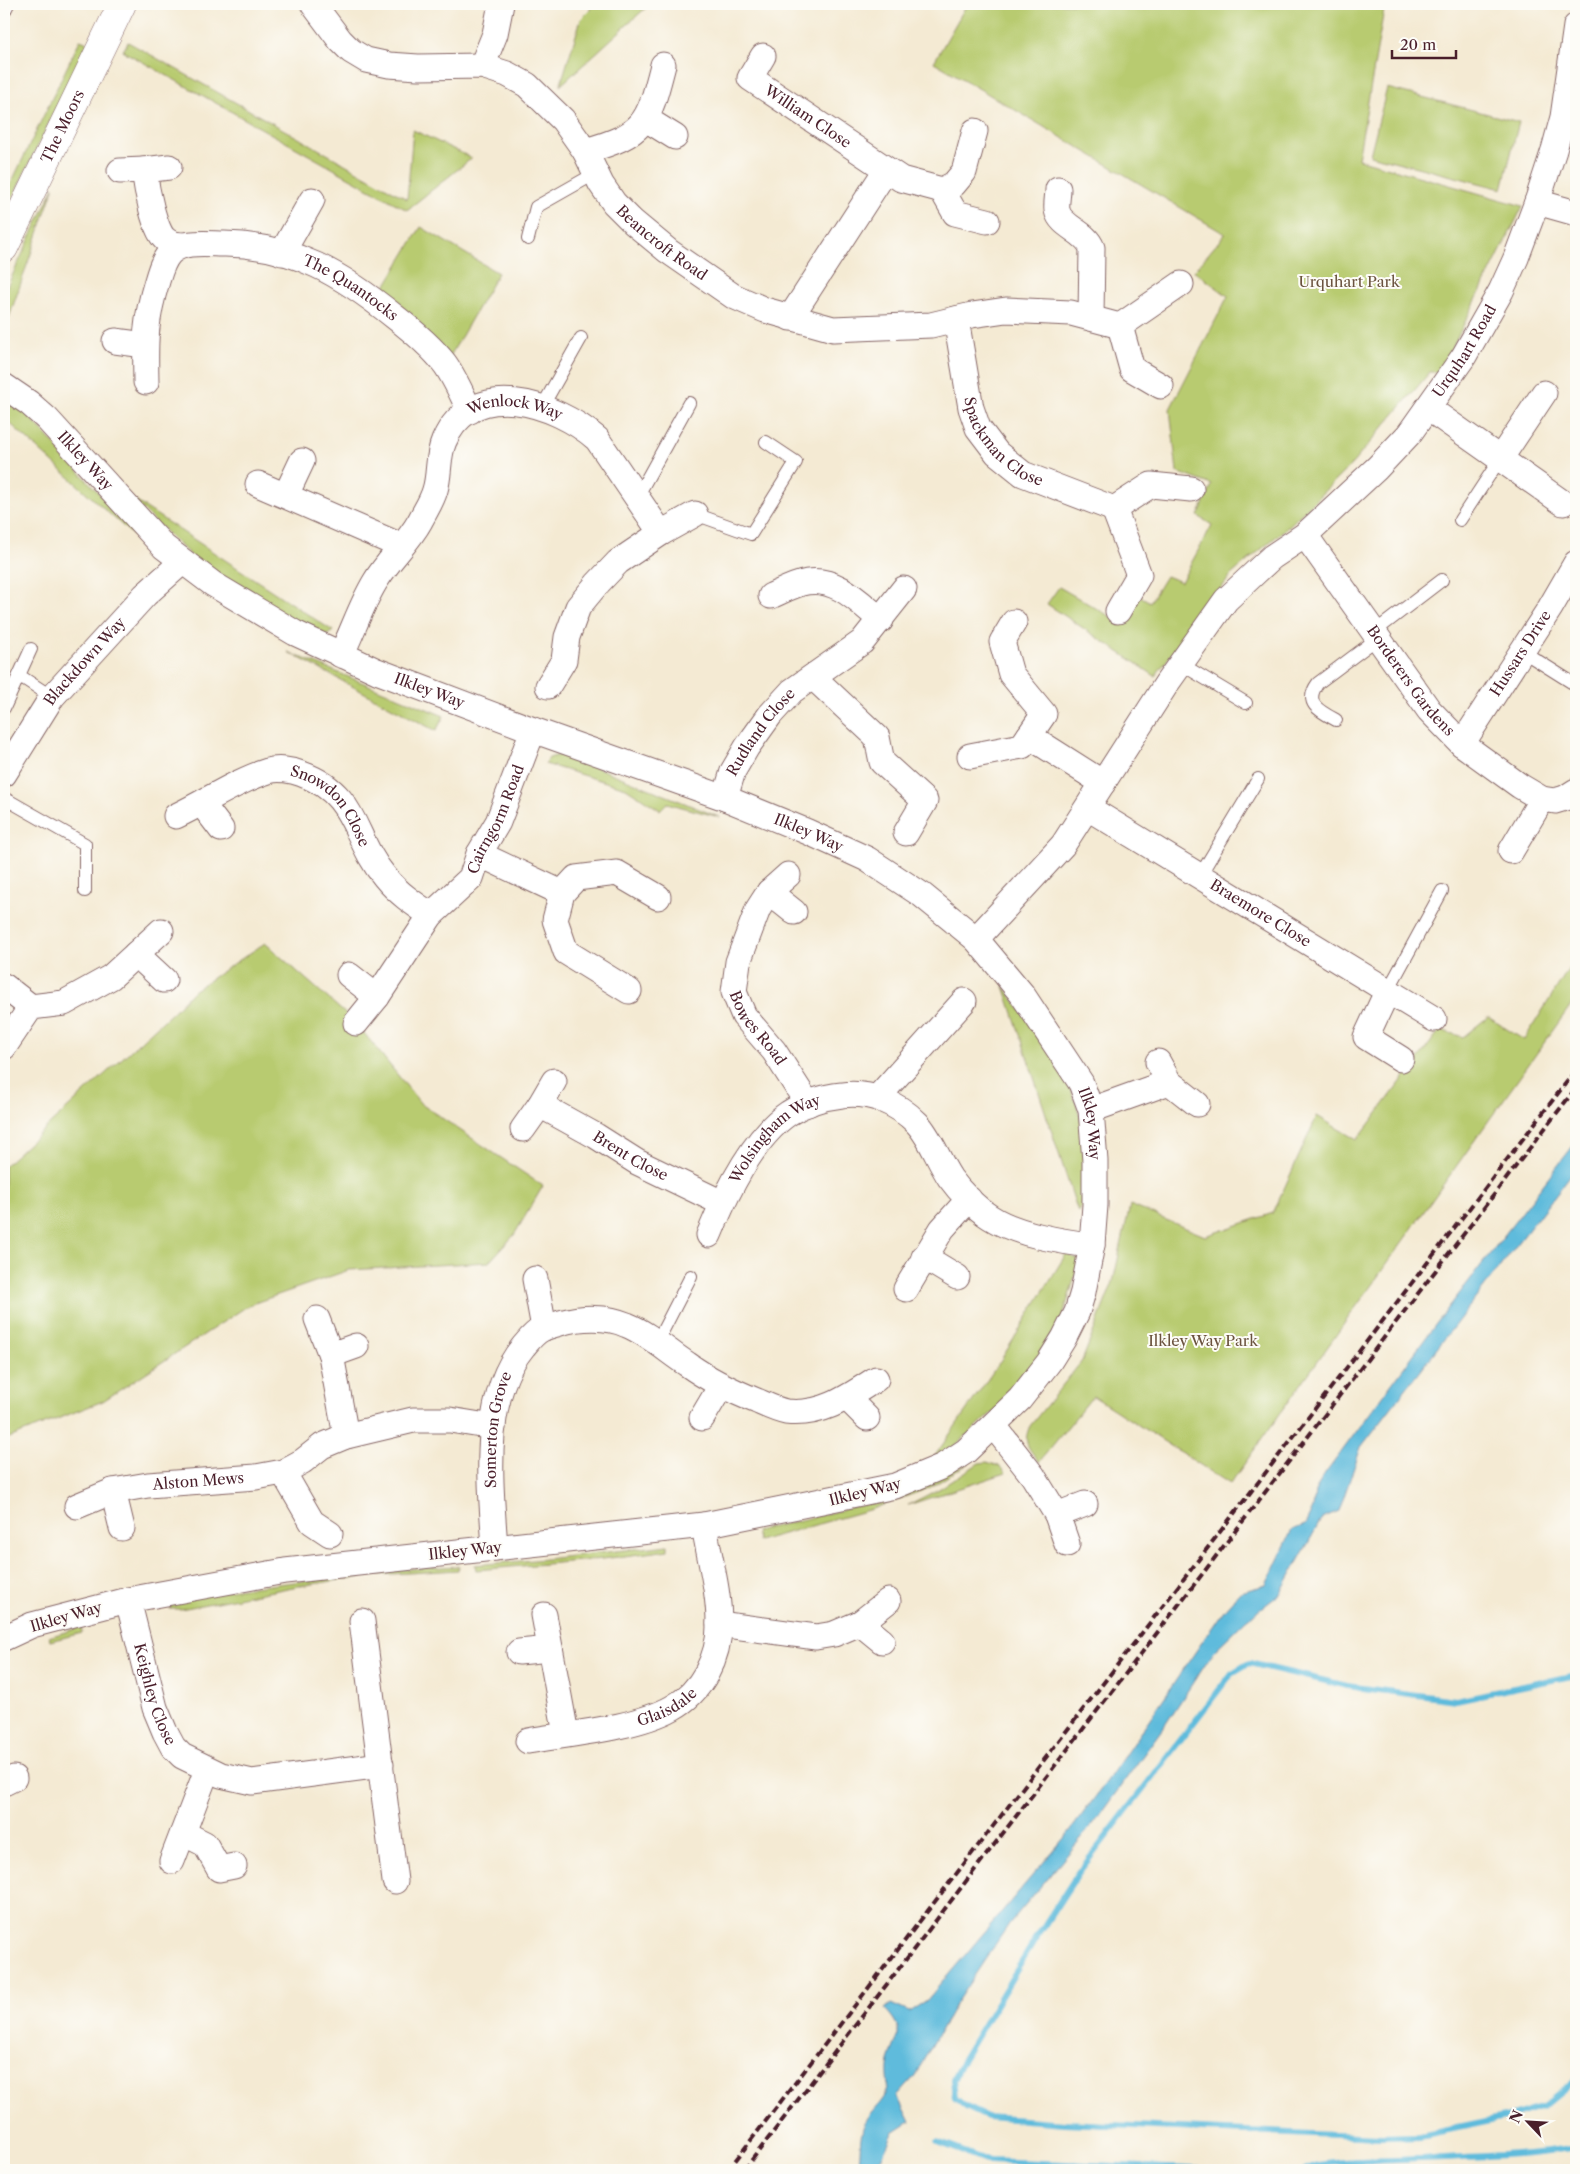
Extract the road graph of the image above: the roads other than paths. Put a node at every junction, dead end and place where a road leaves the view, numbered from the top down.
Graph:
1 (8, 4) edge
2 (121, 4) edge
3 (313, 4) edge
4 (501, 4) edge
5 (4, 12) edge
6 (1576, 26) edge
7 (763, 56) dead end
8 (663, 65) dead end
9 (482, 66) junction
10 (646, 118) junction
11 (975, 131) dead end
12 (675, 137) dead end
13 (585, 151) junction
14 (169, 167) dead end
15 (886, 170) junction
16 (596, 173) junction
17 (1058, 189) dead end
18 (942, 190) junction
19 (312, 200) dead end
20 (1537, 202) junction
21 (1576, 213) edge
22 (987, 220) dead end
23 (528, 239) dead end
24 (185, 245) junction
25 (4, 248) edge
26 (282, 253) junction
27 (1181, 284) dead end
28 (1091, 317) junction
29 (790, 318) junction
30 (956, 319) junction
31 (1120, 326) junction
32 (581, 338) dead end
33 (114, 341) dead end
34 (145, 344) junction
35 (146, 382) dead end
36 (4, 386) edge
37 (1161, 386) dead end
38 (1544, 393) dead end
39 (688, 403) dead end
40 (542, 407) junction
41 (1428, 408) junction
42 (470, 410) junction
43 (766, 442) dead end
44 (1500, 459) junction
45 (302, 461) dead end
46 (258, 484) dead end
47 (1192, 489) dead end
48 (286, 495) junction
49 (637, 497) junction
50 (1563, 503) dead end
51 (1114, 509) junction
52 (694, 514) joint
53 (1460, 520) dead end
54 (661, 533) junction
55 (1305, 535) junction
56 (401, 546) junction
57 (182, 562) junction
58 (1576, 563) edge
59 (1442, 580) dead end
60 (904, 590) dead end
61 (771, 596) dead end
62 (1118, 611) dead end
63 (881, 620) junction
64 (1014, 622) dead end
65 (1376, 635) junction
66 (31, 649) dead end
67 (1522, 650) junction
68 (341, 655) junction
69 (1181, 664) junction
70 (20, 676) junction
71 (813, 677) junction
72 (1576, 685) edge
73 (548, 686) dead end
74 (52, 697) junction
75 (1246, 702) dead end
76 (4, 708) edge
77 (1336, 720) dead end
78 (533, 730) junction
79 (1029, 736) junction
80 (1462, 744) junction
81 (970, 756) dead end
82 (4, 774) edge
83 (1258, 780) dead end
84 (1103, 783) junction
85 (1576, 791) edge
86 (4, 798) edge
87 (725, 798) junction
88 (1542, 799) junction
89 (202, 804) junction
90 (1088, 808) junction
91 (176, 816) dead end
92 (221, 829) dead end
93 (906, 833) dead end
94 (1511, 851) dead end
95 (479, 854) junction
96 (788, 876) dead end
97 (1199, 877) junction
98 (85, 891) dead end
99 (1442, 891) dead end
100 (769, 892) junction
101 (562, 893) junction
102 (658, 897) dead end
103 (794, 912) dead end
104 (432, 915) junction
105 (161, 930) dead end
106 (976, 939) junction
107 (136, 954) junction
108 (349, 975) dead end
109 (164, 980) dead end
110 (4, 986) edge
111 (629, 991) dead end
112 (1386, 992) junction
113 (377, 998) junction
114 (964, 1001) dead end
115 (31, 1007) junction
116 (1434, 1019) dead end
117 (356, 1023) dead end
118 (4, 1047) edge
119 (1401, 1059) dead end
120 (554, 1081) dead end
121 (878, 1097) junction
122 (808, 1104) junction
123 (1197, 1104) dead end
124 (540, 1105) junction
125 (1091, 1110) junction
126 (523, 1129) dead end
127 (969, 1199) junction
128 (722, 1203) junction
129 (710, 1235) dead end
130 (1092, 1245) junction
131 (924, 1258) junction
132 (691, 1276) dead end
133 (957, 1277) dead end
134 (535, 1279) dead end
135 (906, 1289) dead end
136 (318, 1319) dead end
137 (544, 1328) junction
138 (657, 1342) junction
139 (356, 1346) dead end
140 (331, 1355) junction
141 (876, 1380) dead end
142 (721, 1386) junction
143 (847, 1398) junction
144 (702, 1418) dead end
145 (867, 1418) dead end
146 (994, 1426) junction
147 (493, 1427) junction
148 (346, 1436) junction
149 (283, 1472) junction
150 (113, 1491) junction
151 (1085, 1504) dead end
152 (78, 1506) dead end
153 (1057, 1515) junction
154 (704, 1525) junction
155 (122, 1528) dead end
156 (330, 1534) dead end
157 (1067, 1544) dead end
158 (496, 1548) junction
159 (128, 1600) junction
160 (888, 1601) dead end
161 (544, 1615) dead end
162 (362, 1621) dead end
163 (860, 1623) junction
164 (719, 1624) junction
165 (4, 1638) edge
166 (882, 1641) dead end
167 (550, 1649) junction
168 (519, 1652) dead end
169 (566, 1734) junction
170 (528, 1740) dead end
171 (381, 1765) junction
172 (207, 1770) junction
173 (183, 1833) junction
174 (172, 1861) dead end
175 (234, 1866) dead end
176 (395, 1882) dead end

1 - 5 lane
2 - 25 street, The Moors
3 - 9 street, Beancroft Road
4 - 9 street
6 - 20 street, Urquhart Road
7 - 15 street, William Close
8 - 10 street
9 - 13 street, Beancroft Road
10 - 12 street
10 - 13 street
11 - 18 street
13 - 16 street, Beancroft Road
14 - 24 street, The Quantocks
15 - 18 street, William Close
15 - 29 street
16 - 23 lane
16 - 29 street, Beancroft Road
17 - 28 street
18 - 22 street
19 - 26 street
20 - 21 street
20 - 41 street, Urquhart Road
24 - 26 street, The Quantocks
24 - 34 street
26 - 42 street, The Quantocks
27 - 31 street
28 - 30 street, Beancroft Road
28 - 31 street, Beancroft Road
29 - 30 street, Beancroft Road
30 - 51 street, Spackman Close
31 - 37 street
32 - 40 lane
33 - 34 street
34 - 35 street
36 - 57 street, Ilkley Way
38 - 44 street
39 - 49 lane
40 - 42 street, Wenlock Way
40 - 49 street, Wenlock Way
41 - 44 street
41 - 55 street, Urquhart Road
42 - 56 street, Wenlock Way
43 - 52 lane
44 - 50 street
44 - 53 lane
45 - 48 street
46 - 48 street
47 - 51 street
48 - 56 street
49 - 54 street, Wenlock Way
51 - 62 street
52 - 54 street
54 - 73 street
55 - 65 street, Borderers Gardens
55 - 69 street, Urquhart Road
56 - 68 street, Wenlock Way
57 - 68 street, Ilkley Way
57 - 74 street, Blackdown Way
58 - 67 street, Hussars Drive
59 - 65 lane
60 - 63 street, Rudland Close
61 - 63 street
63 - 71 street, Rudland Close
64 - 79 street
65 - 77 lane
65 - 80 street, Borderers Gardens
66 - 70 lane
67 - 72 lane
67 - 80 street, Hussars Drive
68 - 78 street, Ilkley Way
69 - 75 lane
69 - 84 street
70 - 74 lane
70 - 76 lane
71 - 87 street, Rudland Close
71 - 93 street, Rudland Close
74 - 82 street, Blackdown Way
78 - 87 street, Ilkley Way
78 - 95 street, Cairngorm Road
79 - 81 street
79 - 84 street
80 - 88 street, Borderers Gardens
83 - 97 lane
84 - 90 street
85 - 88 street
86 - 98 lane
87 - 106 street, Ilkley Way
88 - 94 street
89 - 91 street, Snowdon Close
89 - 92 street
89 - 104 street, Snowdon Close
90 - 97 street, Braemore Close
90 - 106 street
95 - 101 street
95 - 104 street, Cairngorm Road
96 - 100 street, Bowes Road
97 - 112 street, Braemore Close
99 - 112 lane
100 - 103 street
100 - 122 street, Bowes Road
101 - 102 street
101 - 111 street
104 - 113 street, Cairngorm Road
105 - 107 street
106 - 125 street, Ilkley Way
107 - 109 street
107 - 115 street
108 - 113 street
110 - 115 street
112 - 116 street, Braemore Close
112 - 119 street
113 - 117 street, Cairngorm Road
114 - 121 street
115 - 118 street
120 - 124 street
121 - 122 street, Wolsingham Way
121 - 127 street, Wolsingham Way
122 - 128 street, Wolsingham Way
123 - 125 street
124 - 126 street
124 - 128 street, Brent Close
125 - 130 street, Ilkley Way
127 - 130 street, Wolsingham Way
127 - 131 street
128 - 129 street, Wolsingham Way
130 - 146 street, Ilkley Way
131 - 133 street
131 - 135 street
132 - 138 lane
134 - 137 street
136 - 140 street
137 - 138 street, Somerton Grove
137 - 147 street, Somerton Grove
138 - 142 street, Somerton Grove
139 - 140 street
140 - 148 street
141 - 143 street, Somerton Grove
142 - 143 street, Somerton Grove
142 - 144 street
143 - 145 street
146 - 153 street
146 - 154 street, Ilkley Way
147 - 148 street, Alston Mews
147 - 158 street, Somerton Grove
148 - 149 street, Alston Mews
149 - 150 street, Alston Mews
149 - 156 street
150 - 152 street, Alston Mews
150 - 155 street
151 - 153 street
153 - 157 street
154 - 158 street, Ilkley Way
154 - 164 street, Glaisdale
158 - 159 street, Ilkley Way
159 - 165 street, Ilkley Way
159 - 172 street, Keighley Close
160 - 163 street
161 - 167 street
162 - 171 street
163 - 164 street
163 - 166 street
164 - 169 street, Glaisdale
167 - 168 street
167 - 169 street
169 - 170 street, Glaisdale
171 - 172 street, Keighley Close
171 - 176 street
172 - 173 street
173 - 174 street
173 - 175 street

